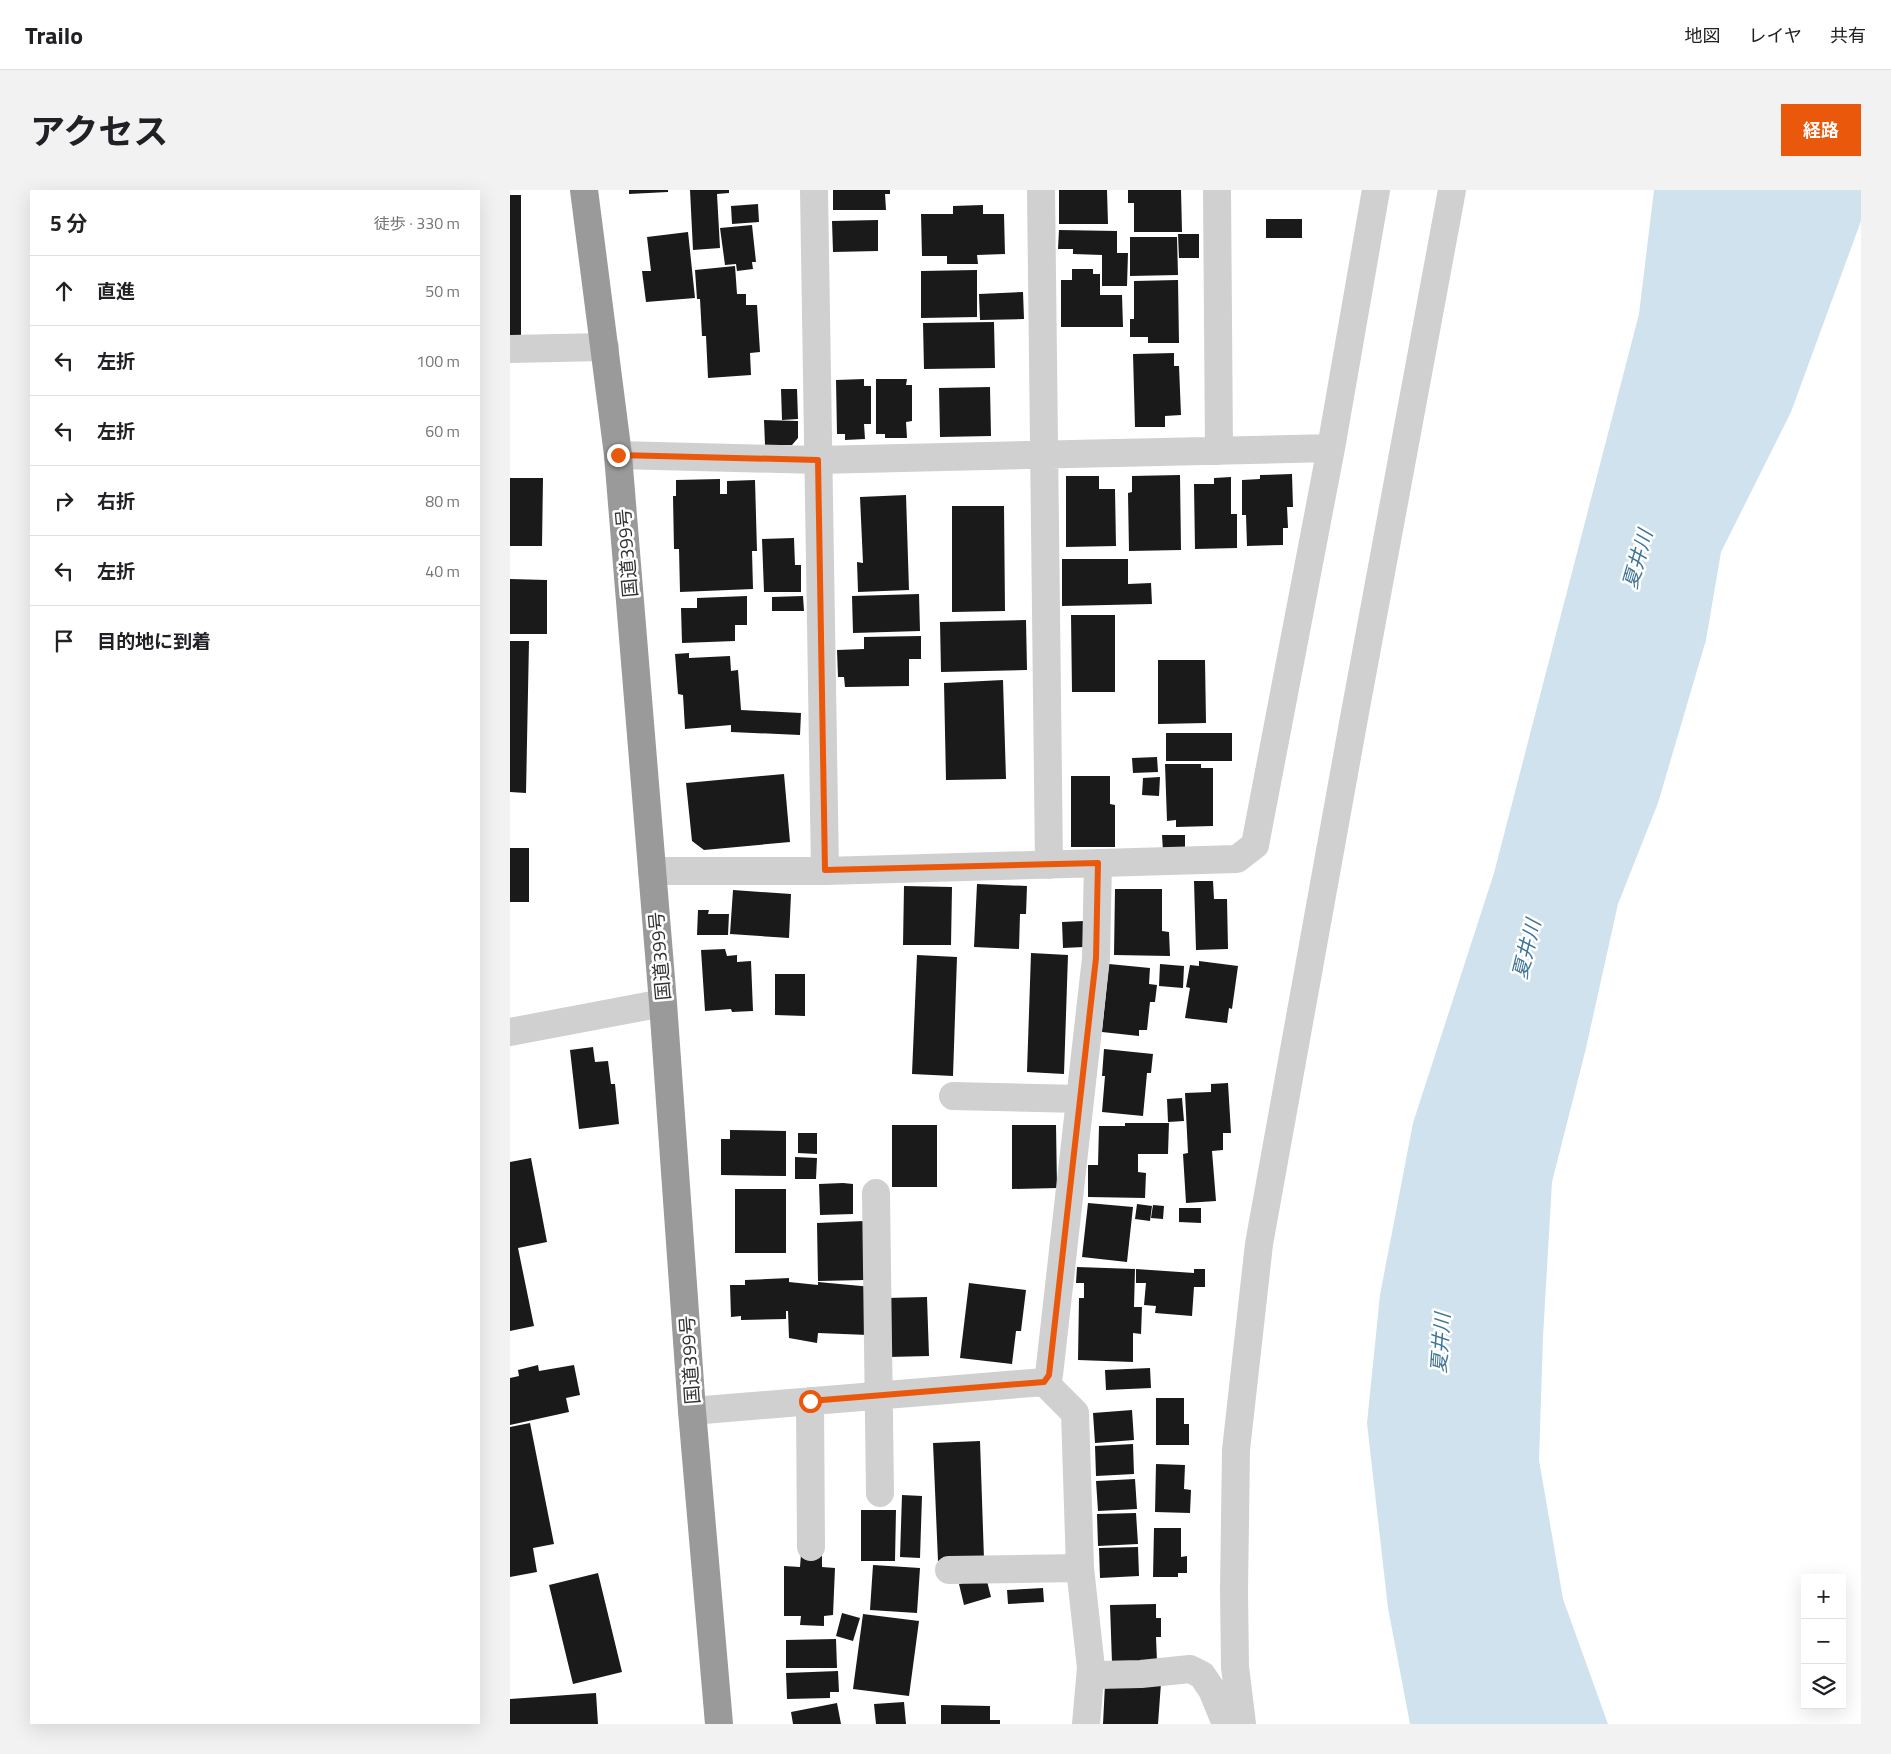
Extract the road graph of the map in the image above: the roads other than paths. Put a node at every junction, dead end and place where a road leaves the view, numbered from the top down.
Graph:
1 (584, 190) edge
2 (814, 190) edge
3 (1041, 190) edge
4 (1217, 190) edge
5 (1376, 190) edge
6 (1452, 190) edge
7 (605, 347) junction
8 (510, 349) edge
9 (1331, 448) junction
10 (1219, 451) junction
11 (618, 455) junction
12 (1045, 455) junction
13 (818, 460) junction
14 (1098, 863) junction
15 (1049, 865) junction
16 (825, 870) junction
17 (652, 872) junction
18 (663, 1003) junction
19 (510, 1032) edge
20 (953, 1096) dead end
21 (1080, 1099) junction
22 (876, 1193) dead end
23 (1044, 1382) junction
24 (879, 1395) junction
25 (810, 1401) junction
26 (692, 1411) junction
27 (880, 1493) dead end
28 (811, 1547) dead end
29 (1080, 1568) junction
30 (949, 1570) dead end
31 (1091, 1668) junction
32 (719, 1724) edge
33 (1086, 1724) edge
34 (1226, 1724) edge
35 (1242, 1724) edge

1 - 7 highway, 国道399号
2 - 13 street
3 - 12 street
4 - 10 street
5 - 9 street
6 - 35 street
7 - 8 street
7 - 11 highway, 国道399号
9 - 10 street
9 - 14 street
10 - 12 street
11 - 13 street
11 - 17 highway, 国道399号
12 - 13 street
12 - 15 street
13 - 16 street
14 - 15 street
14 - 21 street
15 - 16 street
16 - 17 street
17 - 18 highway, 国道399号
18 - 19 street
18 - 26 highway, 国道399号
20 - 21 street
21 - 23 street
22 - 24 street
23 - 24 street
23 - 29 street
24 - 25 street
24 - 27 street
25 - 26 street
25 - 28 street
26 - 32 highway, 国道399号
29 - 30 street
29 - 31 street
31 - 33 street
31 - 34 street

